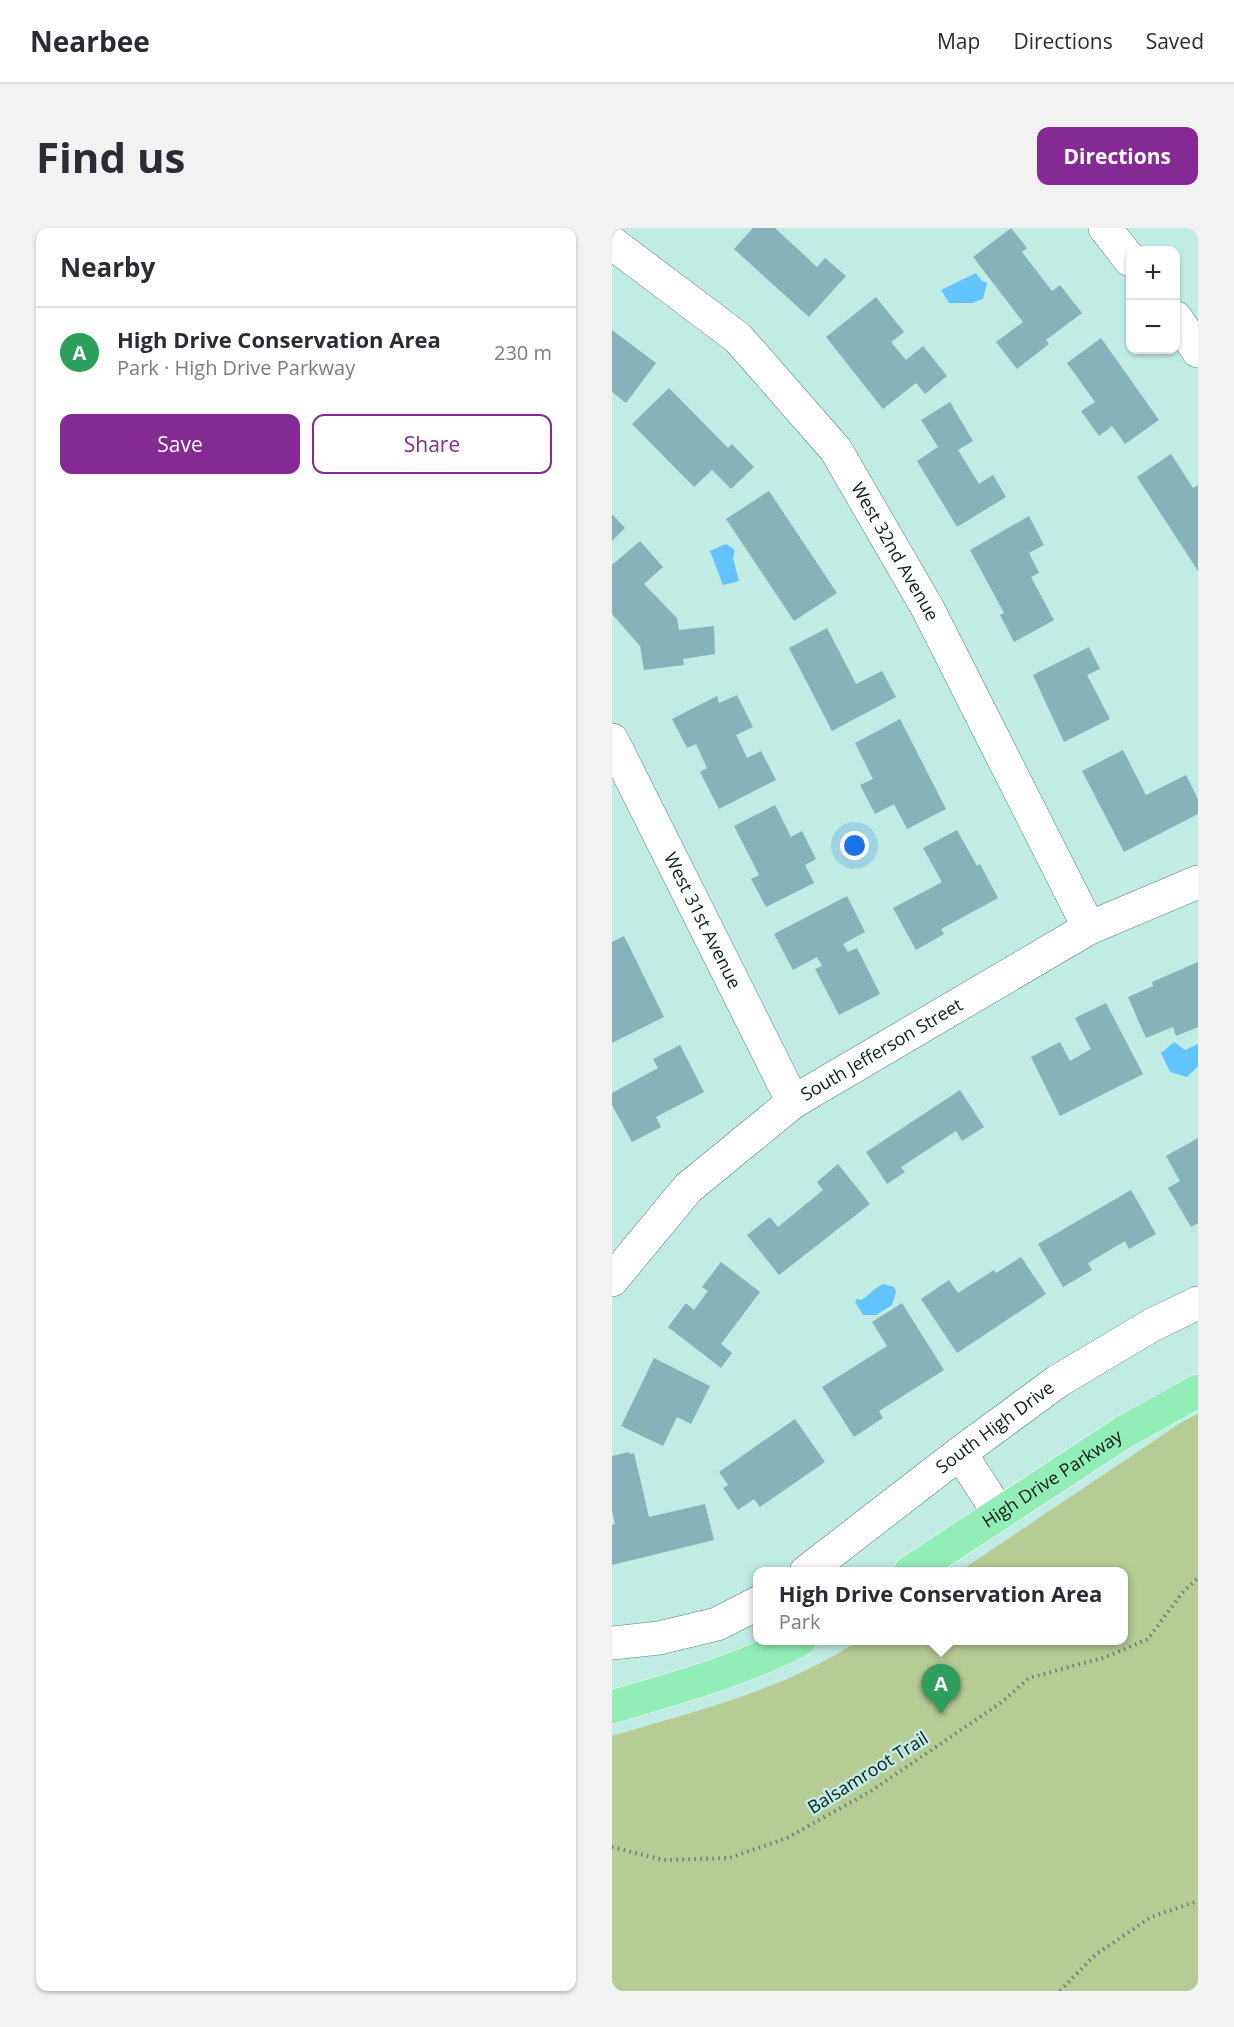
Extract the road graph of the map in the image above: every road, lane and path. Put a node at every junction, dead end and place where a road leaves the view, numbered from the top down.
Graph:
1 (1106, 228) edge
2 (612, 243) edge
3 (1126, 254) edge
4 (1180, 324) edge
5 (1198, 351) edge
6 (612, 740) edge
7 (1198, 882) edge
8 (1089, 928) junction
9 (793, 1102) junction
10 (612, 1280) edge
11 (1198, 1303) edge
12 (1198, 1391) edge
13 (960, 1453) junction
14 (999, 1513) junction
15 (812, 1567) edge
16 (918, 1567) edge
17 (1198, 1578) edge
18 (753, 1606) edge
19 (612, 1643) edge
20 (792, 1645) edge
21 (612, 1707) edge
22 (612, 1847) edge
23 (1198, 1901) edge
24 (1060, 1991) edge

1 - 3 street
2 - 8 street, West 32nd Avenue
4 - 5 street
6 - 9 street, West 31st Avenue
7 - 8 street, South Jefferson Street
8 - 9 street, South Jefferson Street
9 - 10 street, South Jefferson Street
11 - 13 street, South High Drive
12 - 14 main road, High Drive Parkway
13 - 14 street
13 - 15 street, South High Drive
14 - 16 main road, High Drive Parkway
17 - 22 path, Balsamroot Trail
18 - 19 street
20 - 21 main road
23 - 24 path

